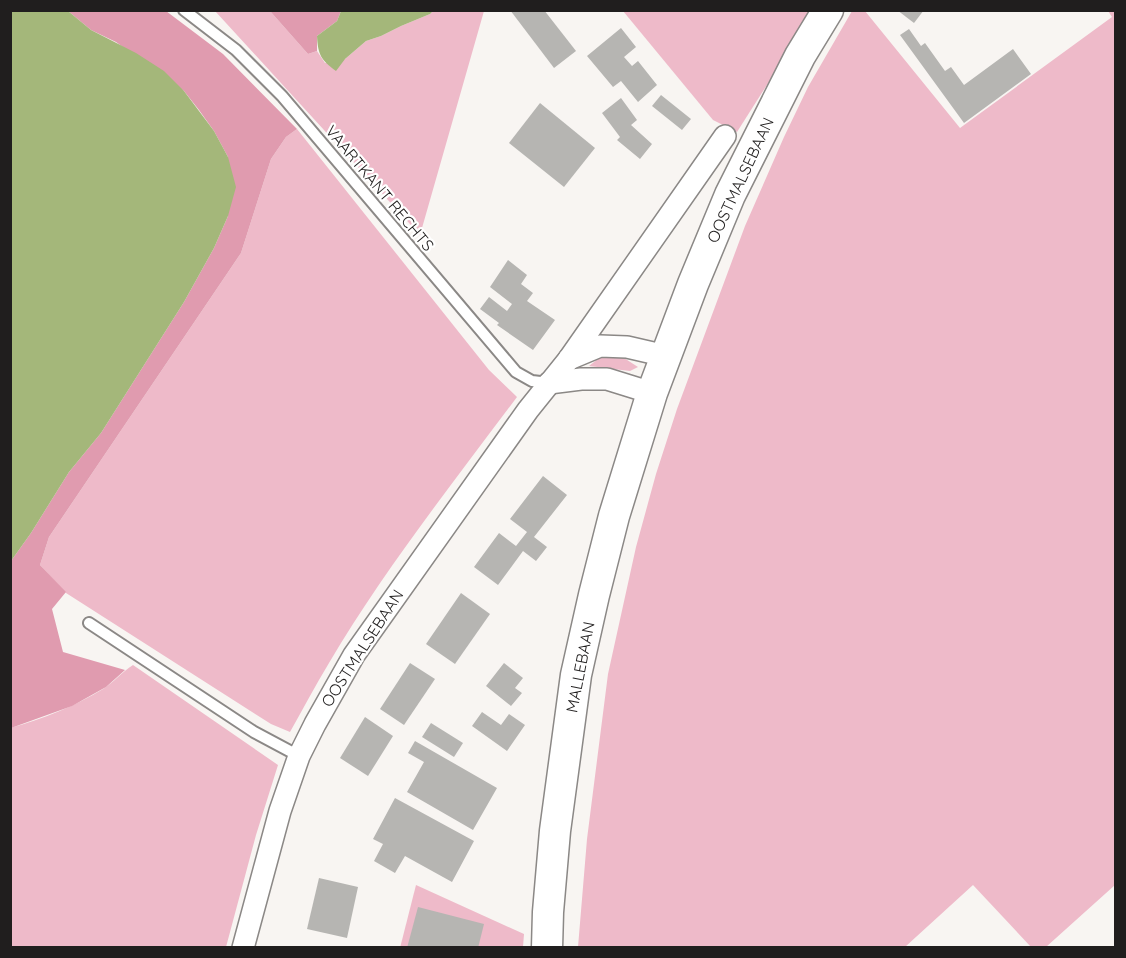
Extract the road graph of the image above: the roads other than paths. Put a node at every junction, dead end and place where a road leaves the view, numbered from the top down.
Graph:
1 (184, 10) edge
2 (828, 10) edge
3 (725, 136) dead end
4 (666, 356) junction
5 (569, 359) junction
6 (549, 383) junction
7 (652, 393) junction
8 (89, 623) dead end
9 (299, 756) junction
10 (243, 948) edge
11 (547, 948) edge

1 - 6 lane, VAARTKANT RECHTS
2 - 4 main road, OOSTMALSEBAAN
3 - 5 street, OOSTMALSEBAAN
4 - 5 street, OOSTMALSEBAAN
4 - 7 main road, OOSTMALSEBAAN
5 - 6 street, OOSTMALSEBAAN
6 - 7 street
6 - 9 street, OOSTMALSEBAAN
7 - 11 main road, MALLEBAAN
8 - 9 lane
9 - 10 street, OOSTMALSEBAAN

